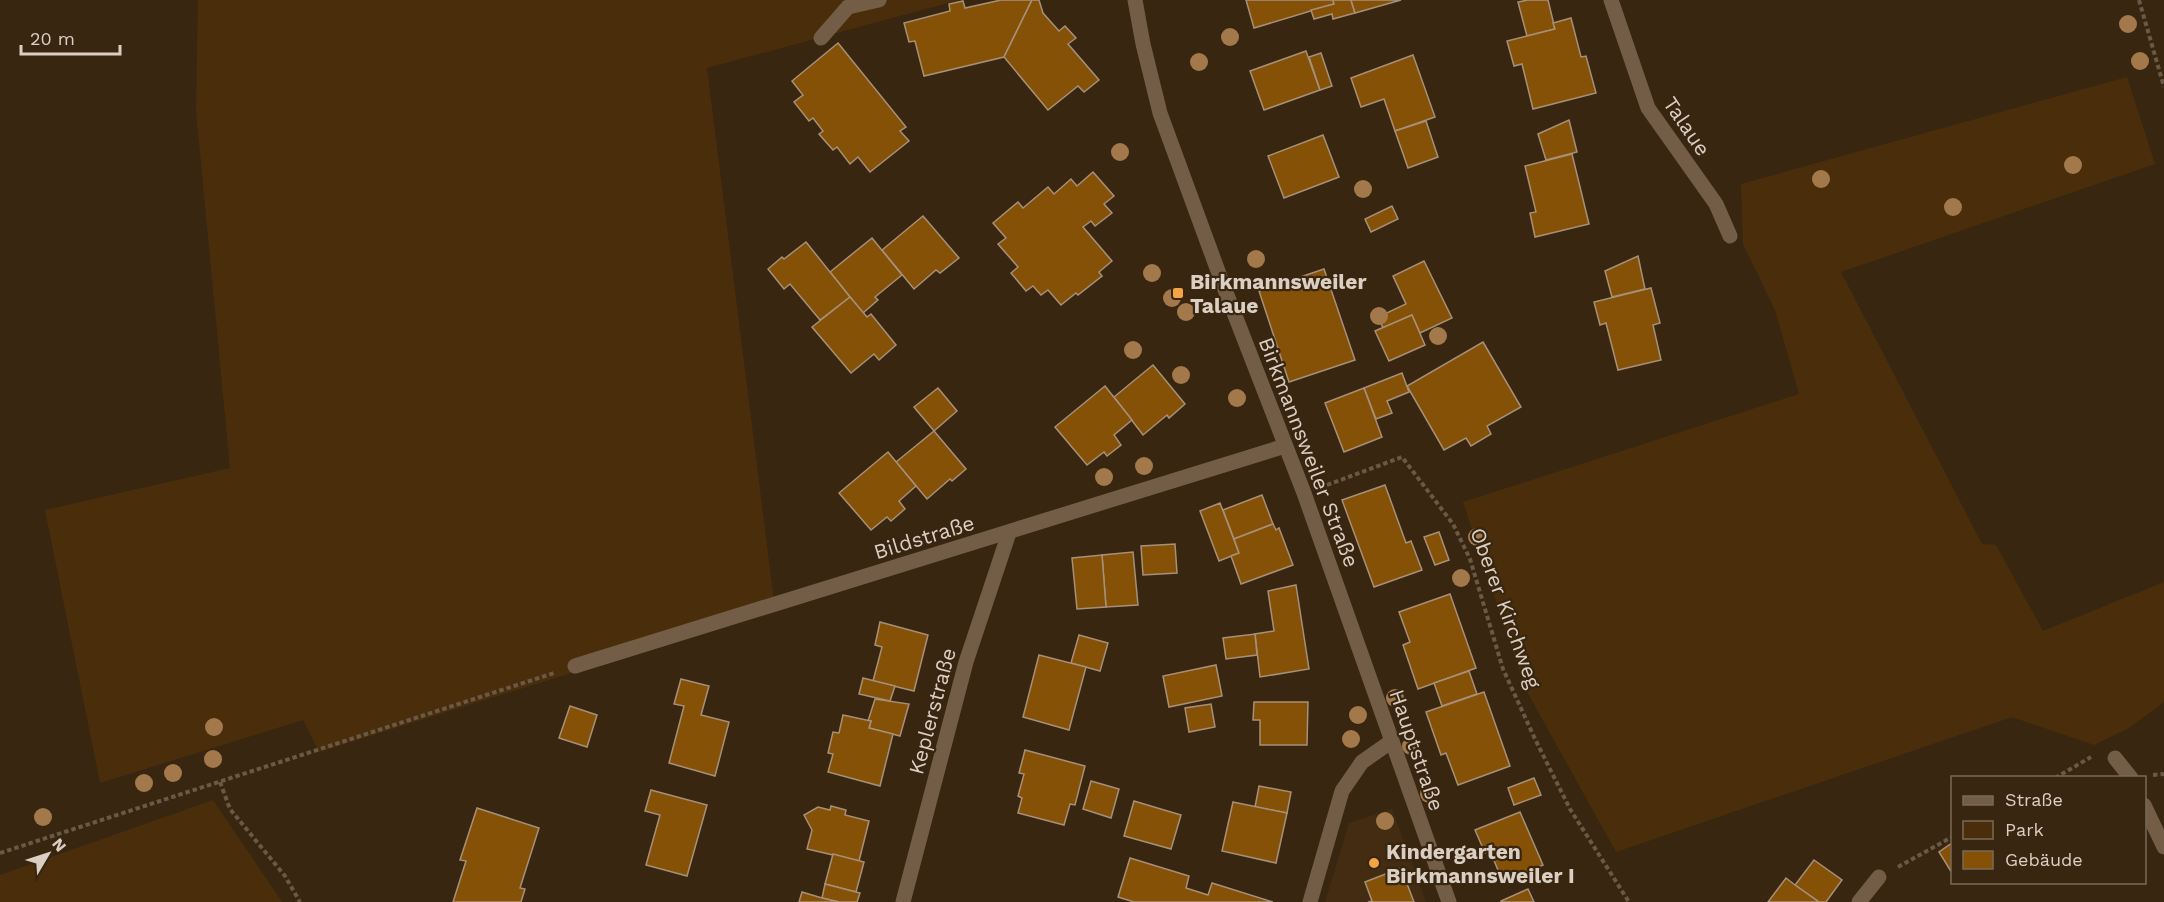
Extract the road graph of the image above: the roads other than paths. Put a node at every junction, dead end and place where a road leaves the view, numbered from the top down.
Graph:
1 (879, 0) edge
2 (1135, 0) edge
3 (1611, 0) edge
4 (822, 38) dead end
5 (1730, 236) dead end
6 (1285, 446) junction
7 (1009, 533) junction
8 (1347, 611) joint
9 (575, 666) road end
10 (1392, 741) junction
11 (2115, 758) road end
12 (2130, 776) edge
13 (2146, 807) edge
14 (2164, 847) edge
15 (1879, 876) road end
16 (903, 902) edge
17 (1310, 902) edge
18 (1449, 902) edge
19 (1859, 902) edge

1 - 4 street
2 - 6 street, Birkmannsweiler Straße
3 - 5 street, Talaue
6 - 7 street, Bildstraße
6 - 8 street, Birkmannsweiler Straße
7 - 9 street, Bildstraße
7 - 16 street, Keplerstraße
8 - 10 street, Hauptstraße
10 - 17 street
10 - 18 street, Hauptstraße
11 - 12 street
13 - 14 street
15 - 19 street

